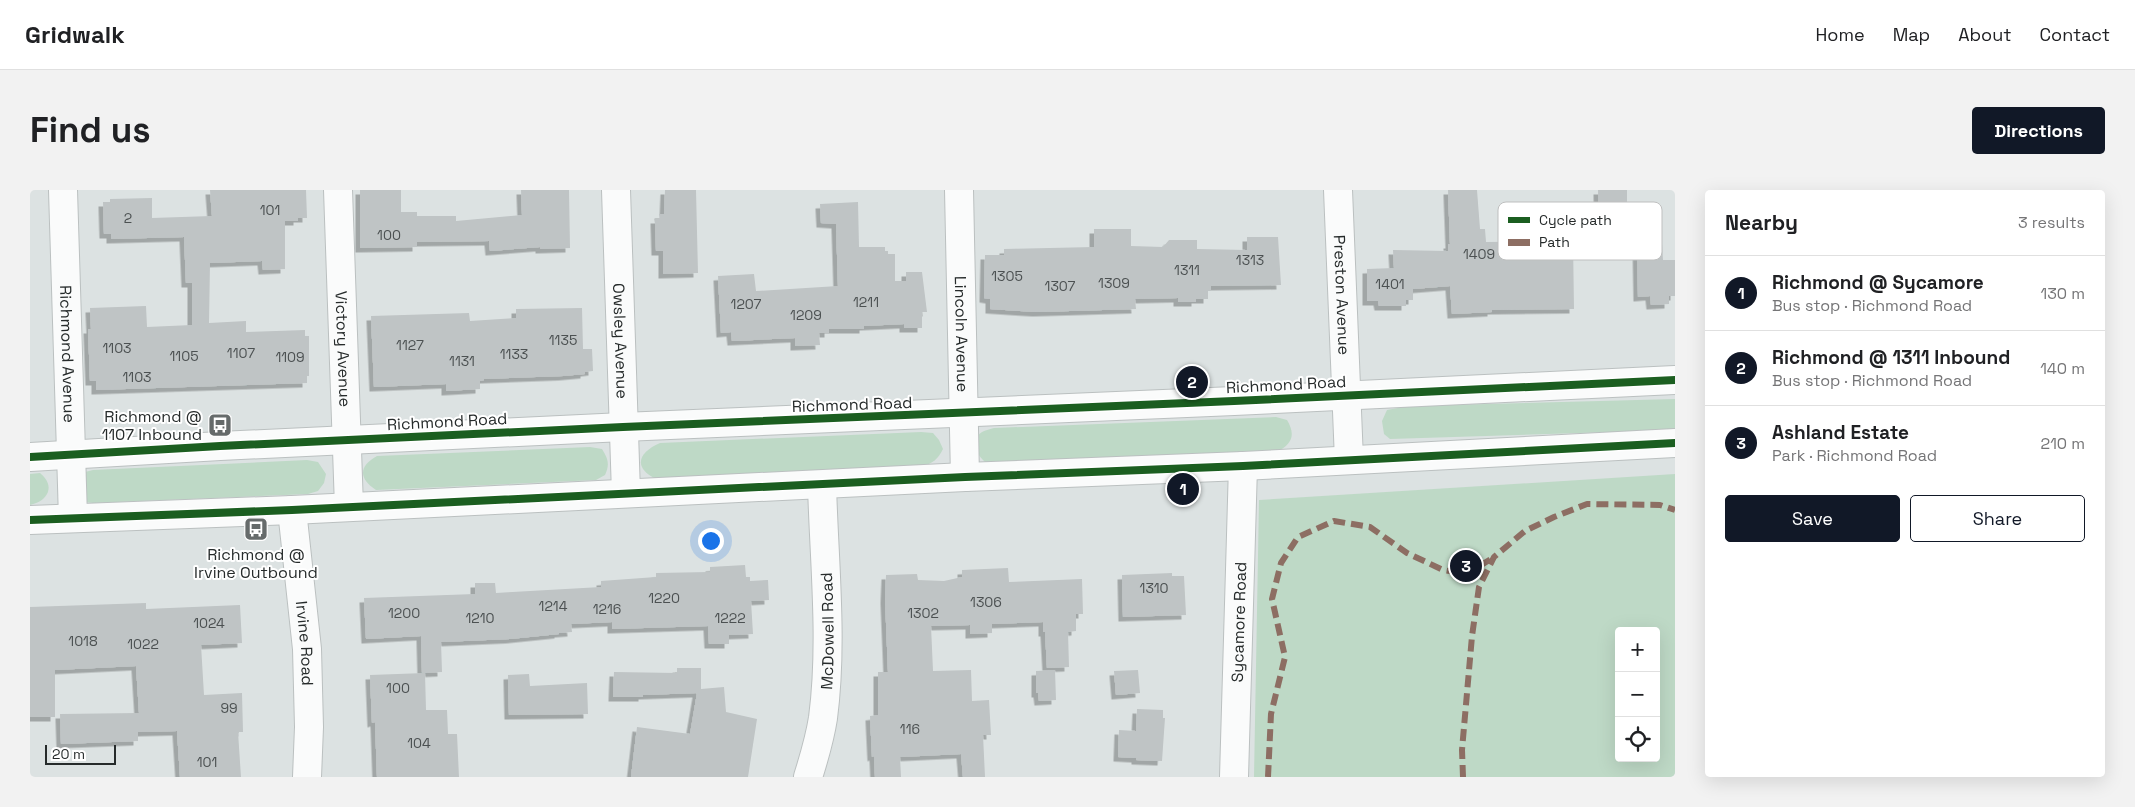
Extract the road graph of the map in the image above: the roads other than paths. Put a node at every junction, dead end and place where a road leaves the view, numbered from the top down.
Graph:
1 (63, 190) edge
2 (338, 190) edge
3 (616, 190) edge
4 (958, 190) edge
5 (1338, 190) edge
6 (1675, 380) edge
7 (1345, 394) junction
8 (964, 413) junction
9 (623, 426) junction
10 (346, 440) junction
11 (1675, 443) edge
12 (72, 454) junction
13 (30, 458) edge
14 (1349, 460) junction
15 (1243, 466) junction
16 (965, 477) junction
17 (822, 484) junction
18 (626, 493) junction
19 (349, 507) junction
20 (292, 510) junction
21 (73, 518) junction
22 (30, 520) edge
23 (307, 777) edge
24 (808, 777) edge
25 (1234, 777) edge

1 - 12 main road, Richmond Avenue
2 - 10 main road, Victory Avenue
3 - 9 main road, Owsley Avenue
4 - 8 main road, Lincoln Avenue
5 - 7 main road, Preston Avenue
6 - 7 main road, Richmond Road
7 - 8 main road, Richmond Road
7 - 14 main road, Preston Avenue
8 - 9 main road, Richmond Road
8 - 16 main road, Lincoln Avenue
9 - 10 main road, Richmond Road
9 - 18 main road, Owsley Avenue
10 - 12 main road, Richmond Road
10 - 19 main road, Victory Avenue
11 - 14 main road
12 - 13 main road, Richmond Road
12 - 21 main road, Richmond Avenue
14 - 15 main road
15 - 16 main road
15 - 25 main road, Sycamore Road
16 - 17 main road
17 - 18 main road
17 - 24 main road, McDowell Road
18 - 19 main road
19 - 20 main road
20 - 21 main road
20 - 23 main road, Irvine Road
21 - 22 main road

